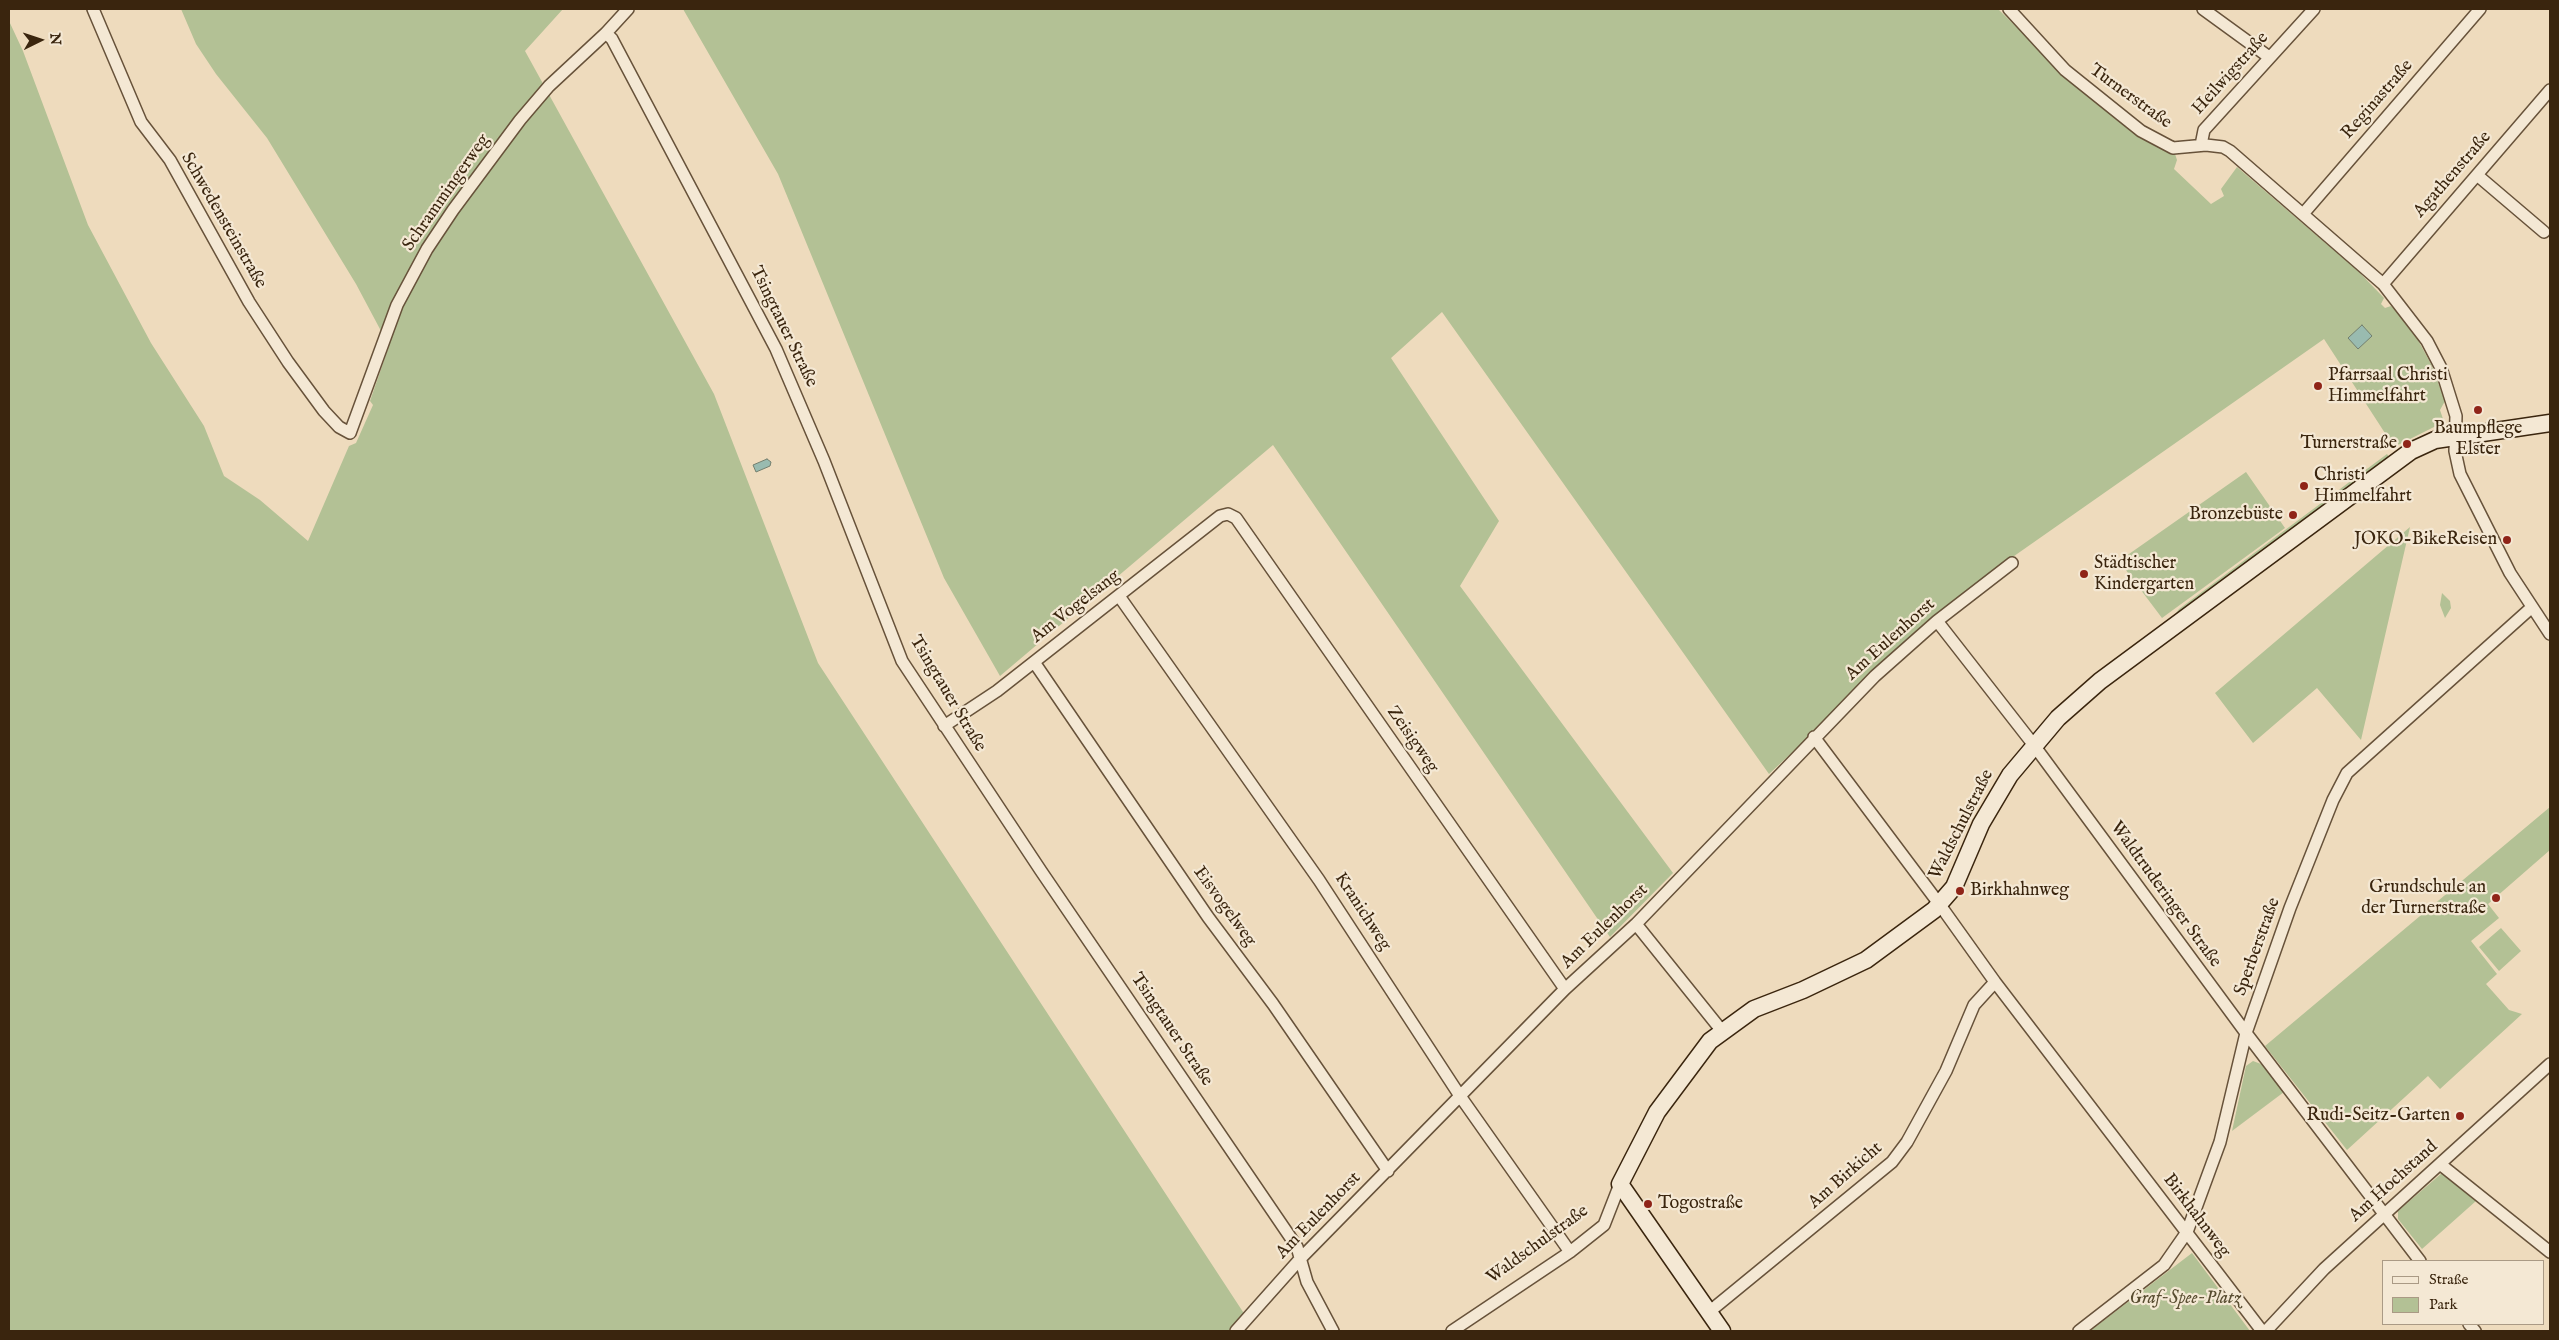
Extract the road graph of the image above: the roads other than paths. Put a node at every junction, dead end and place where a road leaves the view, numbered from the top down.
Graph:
1 (93, 9) edge
2 (628, 9) edge
3 (2009, 9) edge
4 (2203, 9) edge
5 (2314, 9) edge
6 (2480, 9) edge
7 (606, 33) junction
8 (2269, 57) junction
9 (2550, 90) edge
10 (2201, 145) junction
11 (2476, 174) junction
12 (2303, 214) junction
13 (2544, 232) dead end
14 (2383, 284) junction
15 (2550, 423) edge
16 (350, 433) joint
17 (2456, 437) junction
18 (1228, 514) joint
19 (2012, 563) dead end
20 (1119, 596) junction
21 (2531, 608) junction
22 (1938, 621) junction
23 (2550, 634) edge
24 (1034, 662) junction
25 (944, 726) junction
26 (1814, 738) junction
27 (2033, 744) junction
28 (1940, 905) junction
29 (1636, 924) junction
30 (1995, 982) junction
31 (1565, 989) junction
32 (1722, 1031) junction
33 (2246, 1033) junction
34 (2550, 1064) edge
35 (1460, 1096) junction
36 (2440, 1164) junction
37 (1388, 1170) junction
38 (1620, 1184) junction
39 (2383, 1214) junction
40 (2187, 1232) junction
41 (1570, 1252) junction
42 (2550, 1252) edge
43 (1301, 1258) junction
44 (2419, 1260) edge
45 (1709, 1312) junction
46 (1236, 1331) edge
47 (1333, 1331) edge
48 (1452, 1331) edge
49 (1722, 1331) edge
50 (2079, 1331) edge
51 (2264, 1331) edge

1 - 16 street, Schwedensteinstraße
2 - 7 street, Schrammingerweg
3 - 10 street, Turnerstraße
4 - 8 street
5 - 8 street, Heilwigstraße
6 - 12 street, Reginastraße
7 - 16 street, Schrammingerweg
7 - 25 street, Tsingtauer Straße
8 - 10 street, Heilwigstraße
9 - 11 street, Agathenstraße
10 - 12 street, Turnerstraße
11 - 13 street
11 - 14 street, Agathenstraße
12 - 14 street, Turnerstraße
14 - 17 street, Turnerstraße
15 - 17 street, Waldschulstraße
17 - 21 street, Turnerstraße
17 - 27 street, Waldschulstraße
18 - 20 street, Am Vogelsang
18 - 31 street, Zeisigweg
19 - 22 street, Am Eulenhorst
20 - 24 street, Am Vogelsang
20 - 35 street, Kranichweg
21 - 23 street, Turnerstraße
21 - 33 street, Sperberstraße
22 - 26 street, Am Eulenhorst
22 - 27 street, Waldtruderinger Straße
24 - 25 street, Am Vogelsang
24 - 37 street, Eisvogelweg
25 - 43 street, Tsingtauer Straße
26 - 28 street, Birkhahnweg
26 - 29 street, Am Eulenhorst
27 - 28 street, Waldschulstraße
27 - 33 street, Waldtruderinger Straße
28 - 30 street, Birkhahnweg
28 - 32 street, Waldschulstraße
29 - 31 street, Am Eulenhorst
29 - 32 street
30 - 40 street, Birkhahnweg
30 - 45 street, Am Birkicht
31 - 35 street, Am Eulenhorst
32 - 38 street, Waldschulstraße
33 - 39 street, Waldtruderinger Straße
33 - 40 street, Sperberstraße
34 - 36 street, Am Hochstand
35 - 37 street, Am Eulenhorst
35 - 41 street, Kranichweg
36 - 39 street, Am Hochstand
36 - 42 street
37 - 43 street, Am Eulenhorst
38 - 41 street, Waldschulstraße
38 - 45 street
39 - 44 street, Waldtruderinger Straße
39 - 51 street, Am Hochstand
40 - 50 street, Sperberstraße
40 - 51 street, Birkhahnweg
41 - 48 street, Waldschulstraße
43 - 46 street, Am Eulenhorst
43 - 47 street, Tsingtauer Straße
45 - 49 street

